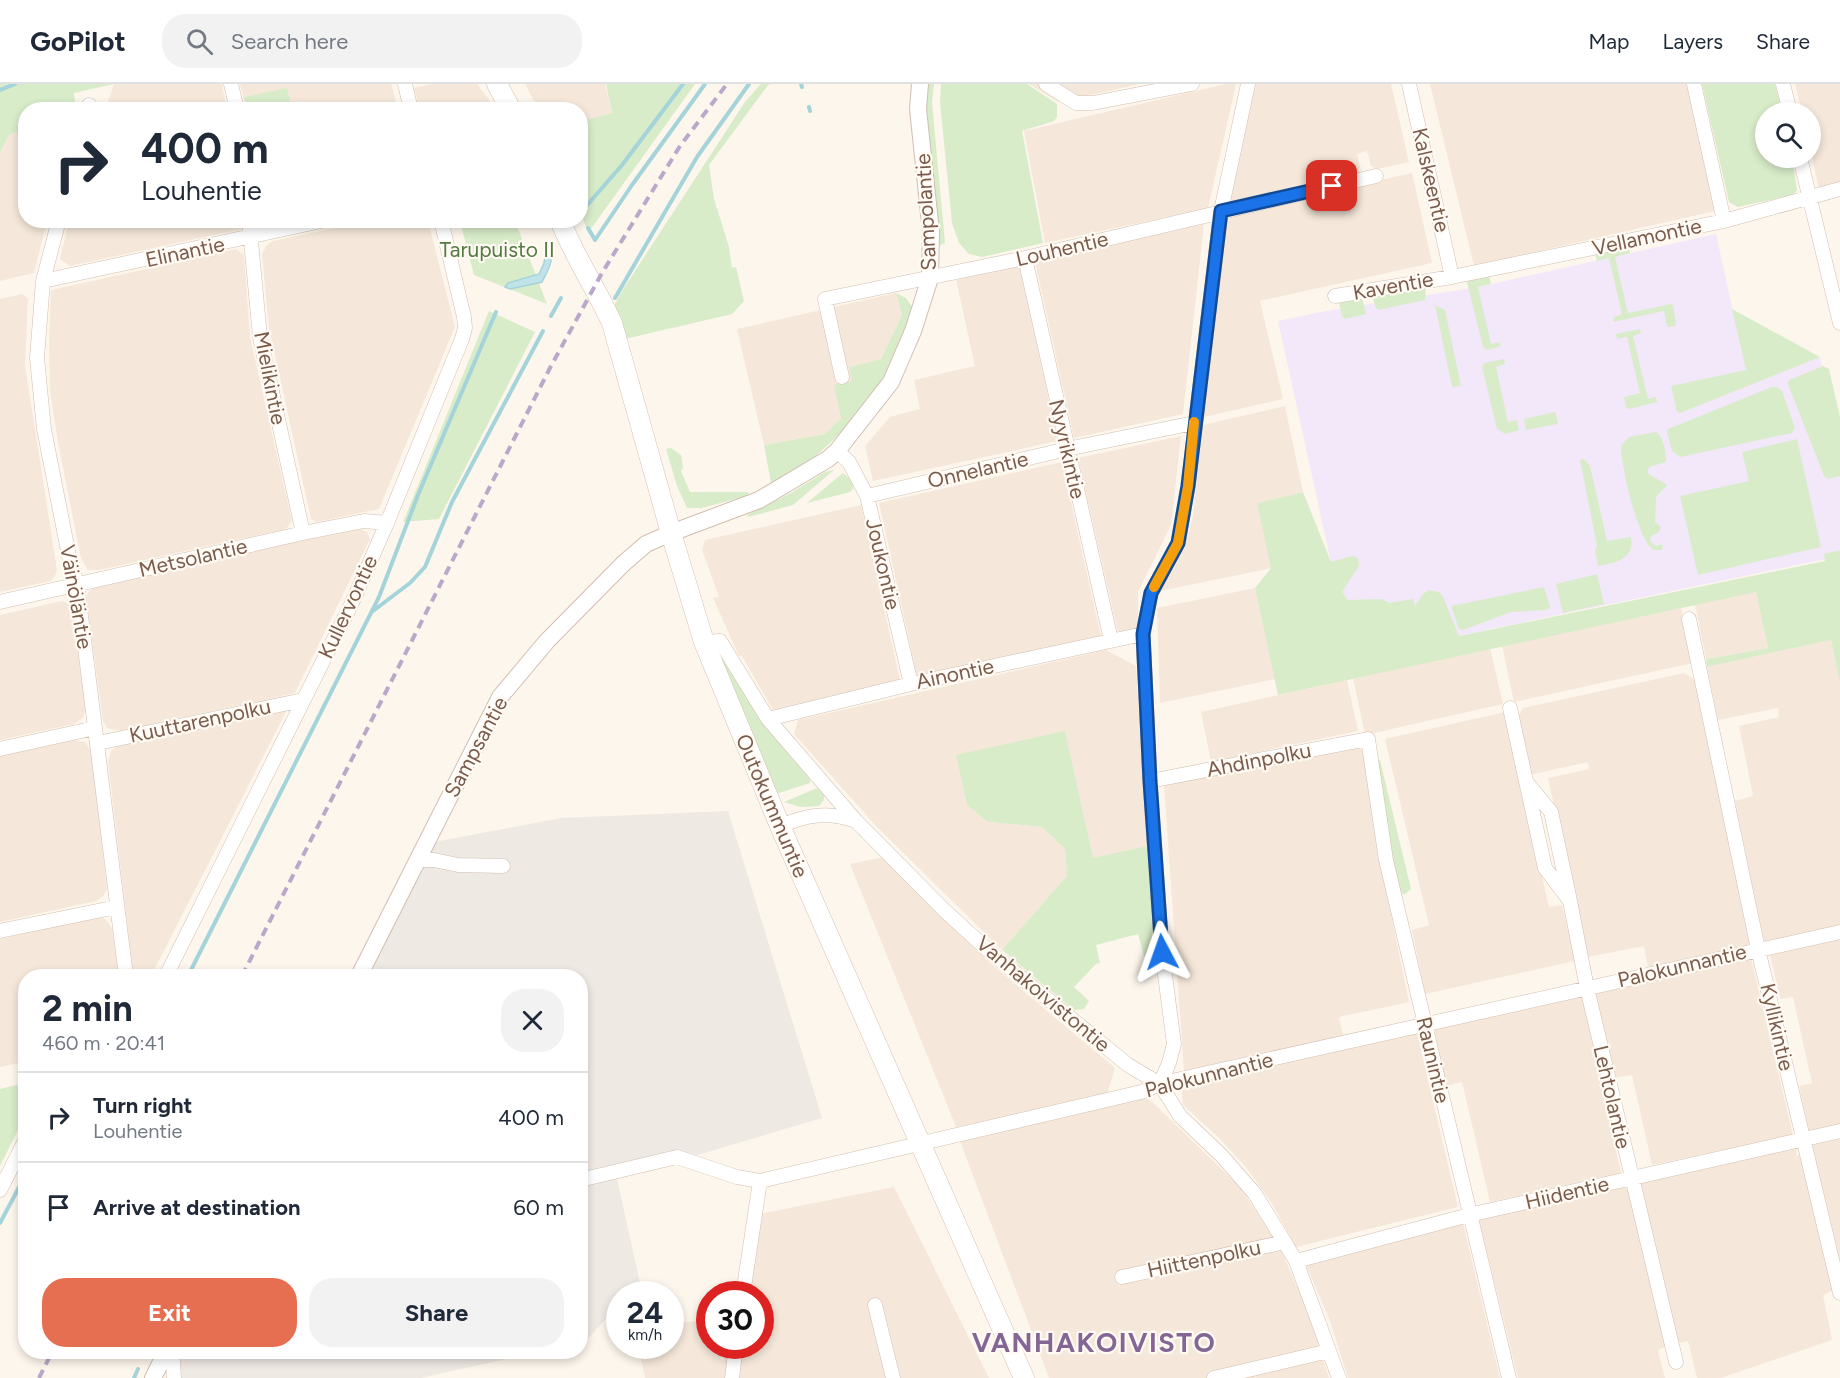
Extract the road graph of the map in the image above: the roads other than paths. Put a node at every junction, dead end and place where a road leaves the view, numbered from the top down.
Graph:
1 (231, 84) edge
2 (405, 84) edge
3 (496, 84) edge
4 (920, 84) edge
5 (1046, 84) edge
6 (1192, 84) edge
7 (1248, 84) edge
8 (1409, 84) edge
9 (1694, 84) edge
10 (1783, 84) edge
11 (235, 102) edge
12 (409, 102) edge
13 (506, 102) edge
14 (1788, 102) edge
15 (1802, 168) edge
16 (1376, 176) dead end
17 (1840, 189) edge
18 (1809, 197) junction
19 (1221, 211) junction
20 (1724, 221) junction
21 (57, 228) edge
22 (249, 228) edge
23 (292, 228) edge
24 (443, 228) edge
25 (563, 228) edge
26 (250, 238) junction
27 (1025, 258) junction
28 (1452, 277) junction
29 (930, 278) junction
30 (43, 281) junction
31 (1335, 296) dead end
32 (1840, 323) edge
33 (842, 377) dead end
34 (1194, 423) junction
35 (1067, 449) junction
36 (837, 451) junction
37 (867, 496) junction
38 (387, 523) junction
39 (303, 533) junction
40 (670, 533) junction
41 (77, 584) junction
42 (0, 602) edge
43 (1689, 619) dead end
44 (1143, 634) junction
45 (1111, 640) junction
46 (704, 642) junction
47 (911, 684) junction
48 (303, 700) junction
49 (1510, 708) dead end
50 (768, 719) junction
51 (95, 728) junction
52 (1368, 739) joint
53 (98, 743) junction
54 (0, 749) edge
55 (1150, 781) junction
56 (856, 821) junction
57 (780, 826) junction
58 (417, 860) junction
59 (503, 866) dead end
60 (117, 907) junction
61 (0, 931) edge
62 (1840, 932) edge
63 (1758, 949) junction
64 (125, 969) edge
65 (169, 969) edge
66 (362, 969) edge
67 (1587, 988) junction
68 (1425, 1024) junction
69 (1160, 1084) junction
70 (1840, 1131) edge
71 (1803, 1139) junction
72 (920, 1145) junction
73 (18, 1155) edge
74 (588, 1178) edge
75 (1631, 1179) junction
76 (759, 1181) junction
77 (0, 1190) edge
78 (1469, 1215) junction
79 (1285, 1242) junction
80 (1296, 1261) junction
81 (1122, 1277) dead end
82 (745, 1281) edge
83 (1840, 1293) edge
84 (875, 1305) dead end
85 (1329, 1351) junction
86 (162, 1359) edge
87 (170, 1359) edge
88 (734, 1359) edge
89 (1676, 1362) dead end
90 (153, 1378) edge
91 (174, 1378) edge
92 (732, 1378) edge
93 (893, 1378) edge
94 (1024, 1378) edge
95 (1214, 1378) edge
96 (1339, 1378) edge
97 (1509, 1378) edge

1 - 11 street
2 - 12 street
3 - 13 main road
4 - 29 street, Sampolantie
5 - 6 street
7 - 19 street
8 - 28 street, Kalskeentie
9 - 20 street
10 - 14 street
15 - 18 street
16 - 19 street, Louhentie
17 - 18 street, Vellamontie
18 - 20 street, Vellamontie
18 - 32 street
19 - 27 street, Louhentie
19 - 34 street
20 - 28 street, Vellamontie
21 - 30 street, Väinöläntie
22 - 26 street, Mielikintie
23 - 26 street, Elinantie
24 - 38 street, Kullervontie
25 - 40 main road, Outokummuntie
26 - 30 street, Elinantie
26 - 39 street, Mielikintie
27 - 29 street, Louhentie
27 - 35 street, Nyyrikintie
28 - 31 street, Kaventie
29 - 33 street, Louhentie
29 - 36 street, Sampolantie
30 - 41 street, Väinöläntie
34 - 35 street, Onnelantie
34 - 44 street
35 - 37 street, Onnelantie
35 - 45 street, Nyyrikintie
36 - 37 street, Joukontie
36 - 40 street, Sampolantie
37 - 47 street, Joukontie
38 - 39 street, Metsolantie
38 - 48 street, Kullervontie
39 - 41 street, Metsolantie
40 - 46 main road, Outokummuntie
40 - 58 street, Sampsantie
41 - 42 street, Metsolantie
41 - 51 street, Väinöläntie
43 - 63 street, Kyllikintie
44 - 45 street, Ainontie
44 - 55 street
45 - 47 street, Ainontie
46 - 50 street, Vanhakoivistontie
46 - 57 main road, Outokummuntie
47 - 50 street, Ainontie
48 - 53 street, Kuuttarenpolku
48 - 65 street, Kullervontie
49 - 67 street, Lehtolantie
50 - 56 street, Vanhakoivistontie
51 - 53 street, Väinöläntie
51 - 54 street
52 - 55 street, Ahdinpolku
52 - 68 street, Raunintie
53 - 60 street, Väinöläntie
55 - 69 street
56 - 57 street
56 - 69 street, Vanhakoivistontie
57 - 72 main road, Outokummuntie
58 - 59 street
58 - 66 street, Sampsantie
60 - 61 street
60 - 64 street, Väinöläntie
62 - 63 street, Palokunnantie
63 - 67 street, Palokunnantie
63 - 71 street, Kyllikintie
67 - 68 street, Palokunnantie
67 - 75 street, Lehtolantie
68 - 69 street, Palokunnantie
68 - 78 street, Raunintie
69 - 72 street, Palokunnantie
69 - 79 street, Vanhakoivistontie
70 - 71 street, Hiidentie
71 - 75 street, Hiidentie
71 - 83 street, Kyllikintie
72 - 76 street, Palokunnantie
72 - 94 main road, Outokummuntie
73 - 77 street
74 - 76 street, Palokunnantie
75 - 78 street, Hiidentie
75 - 89 street, Lehtolantie
76 - 82 street
78 - 80 street, Hiidentie
78 - 97 street, Raunintie
79 - 80 street, Vanhakoivistontie
79 - 81 street, Hiittenpolku
80 - 85 street, Vanhakoivistontie
84 - 93 street
85 - 95 street
85 - 96 street, Vanhakoivistontie
86 - 90 street
87 - 91 street
88 - 92 street

